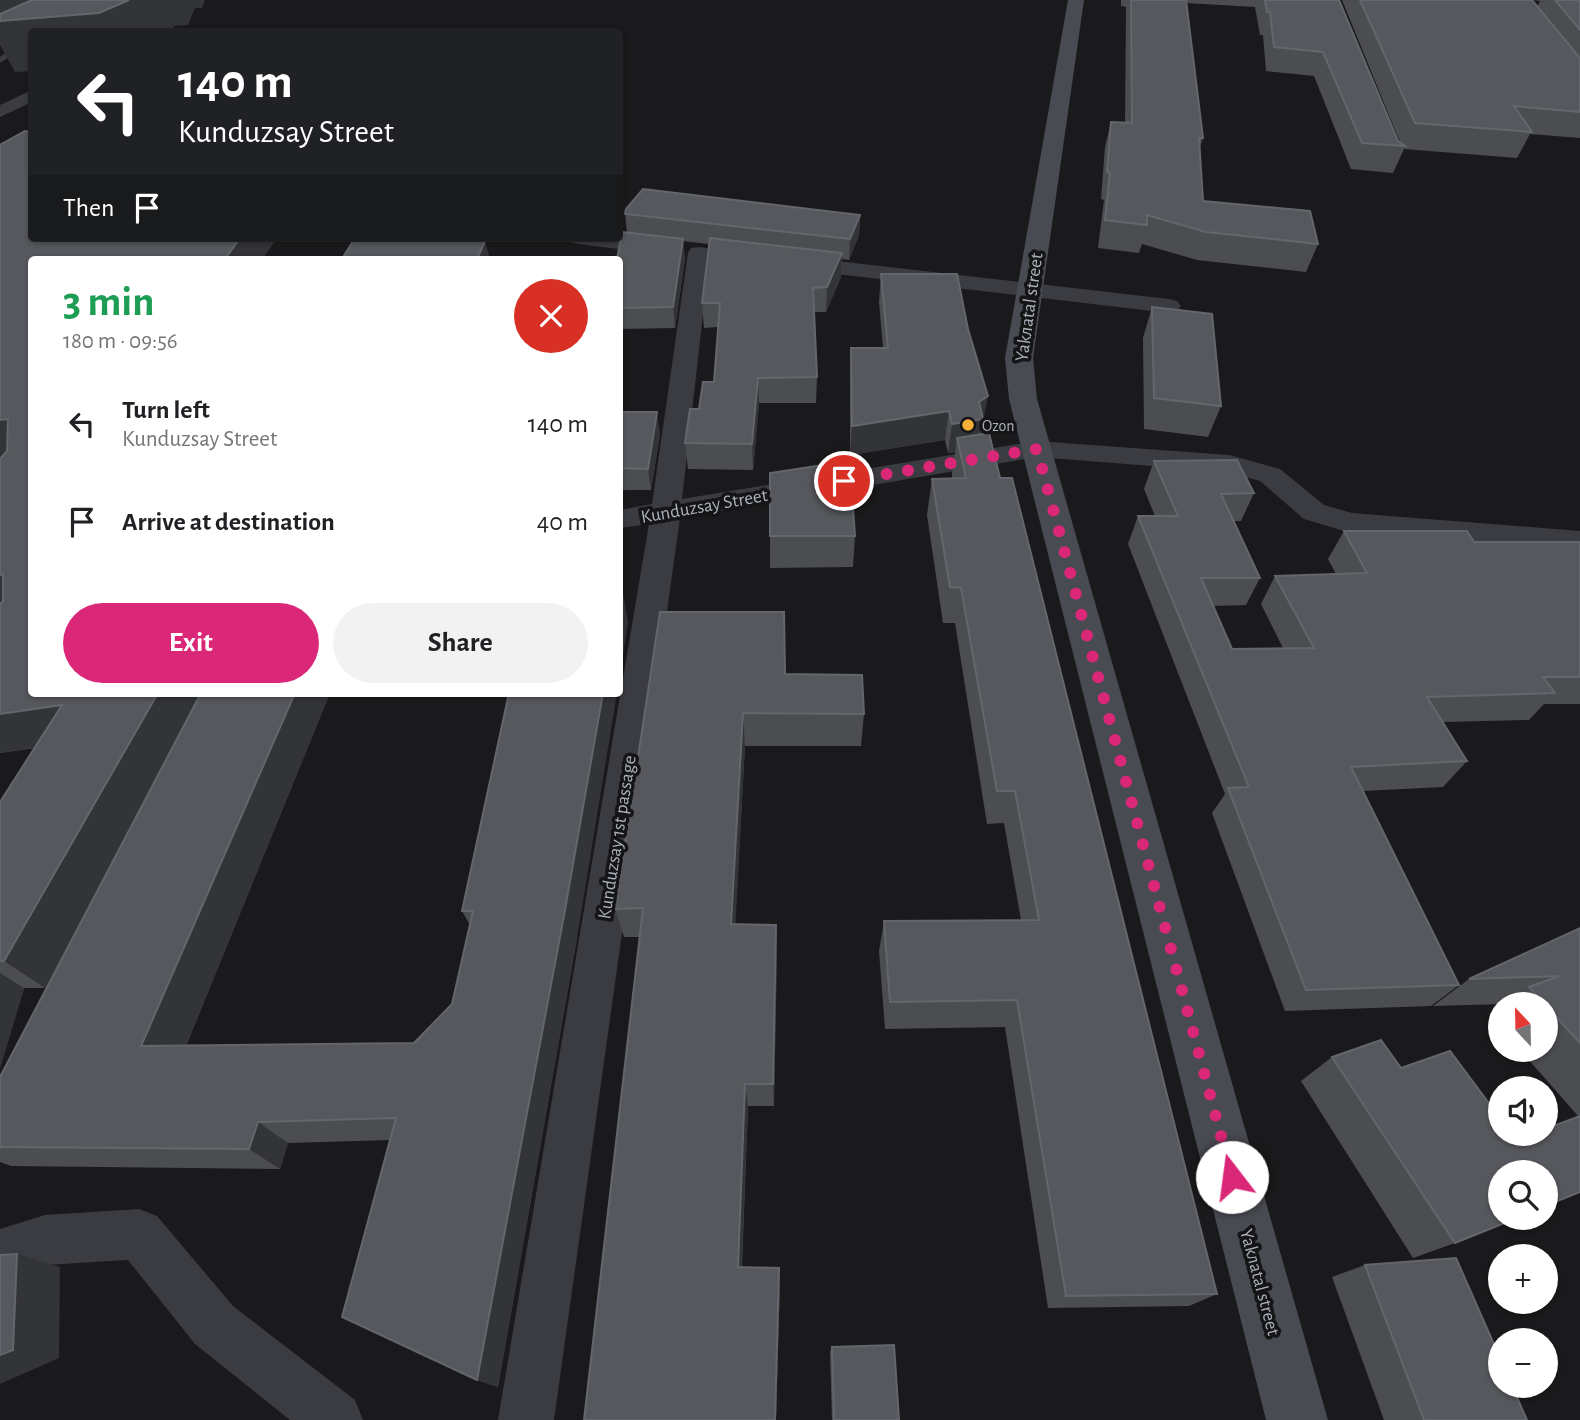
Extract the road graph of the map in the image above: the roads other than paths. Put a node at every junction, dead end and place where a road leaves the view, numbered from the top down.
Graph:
1 (1076, 0) edge
2 (28, 34) edge
3 (0, 61) edge
4 (28, 97) edge
5 (0, 112) edge
6 (612, 242) edge
7 (768, 260) edge
8 (1029, 290) junction
9 (1169, 306) edge
10 (1037, 449) junction
11 (666, 511) junction
12 (623, 518) edge
13 (1580, 541) edge
14 (0, 1255) edge
15 (335, 1420) edge
16 (526, 1420) edge
17 (1297, 1420) edge

1 - 8 street, Yakлatal street
2 - 3 lane
4 - 5 street
6 - 11 street, Kunduzsay 1st passage
7 - 8 street
8 - 9 street
8 - 10 street, Yakлatal street
10 - 11 street, Kunduzsay Street
10 - 13 street, Kunduzsay Street
10 - 17 street, Yakлatal street
11 - 12 street, Kunduzsay Street
11 - 16 street, Kunduzsay 1st passage
14 - 15 street

